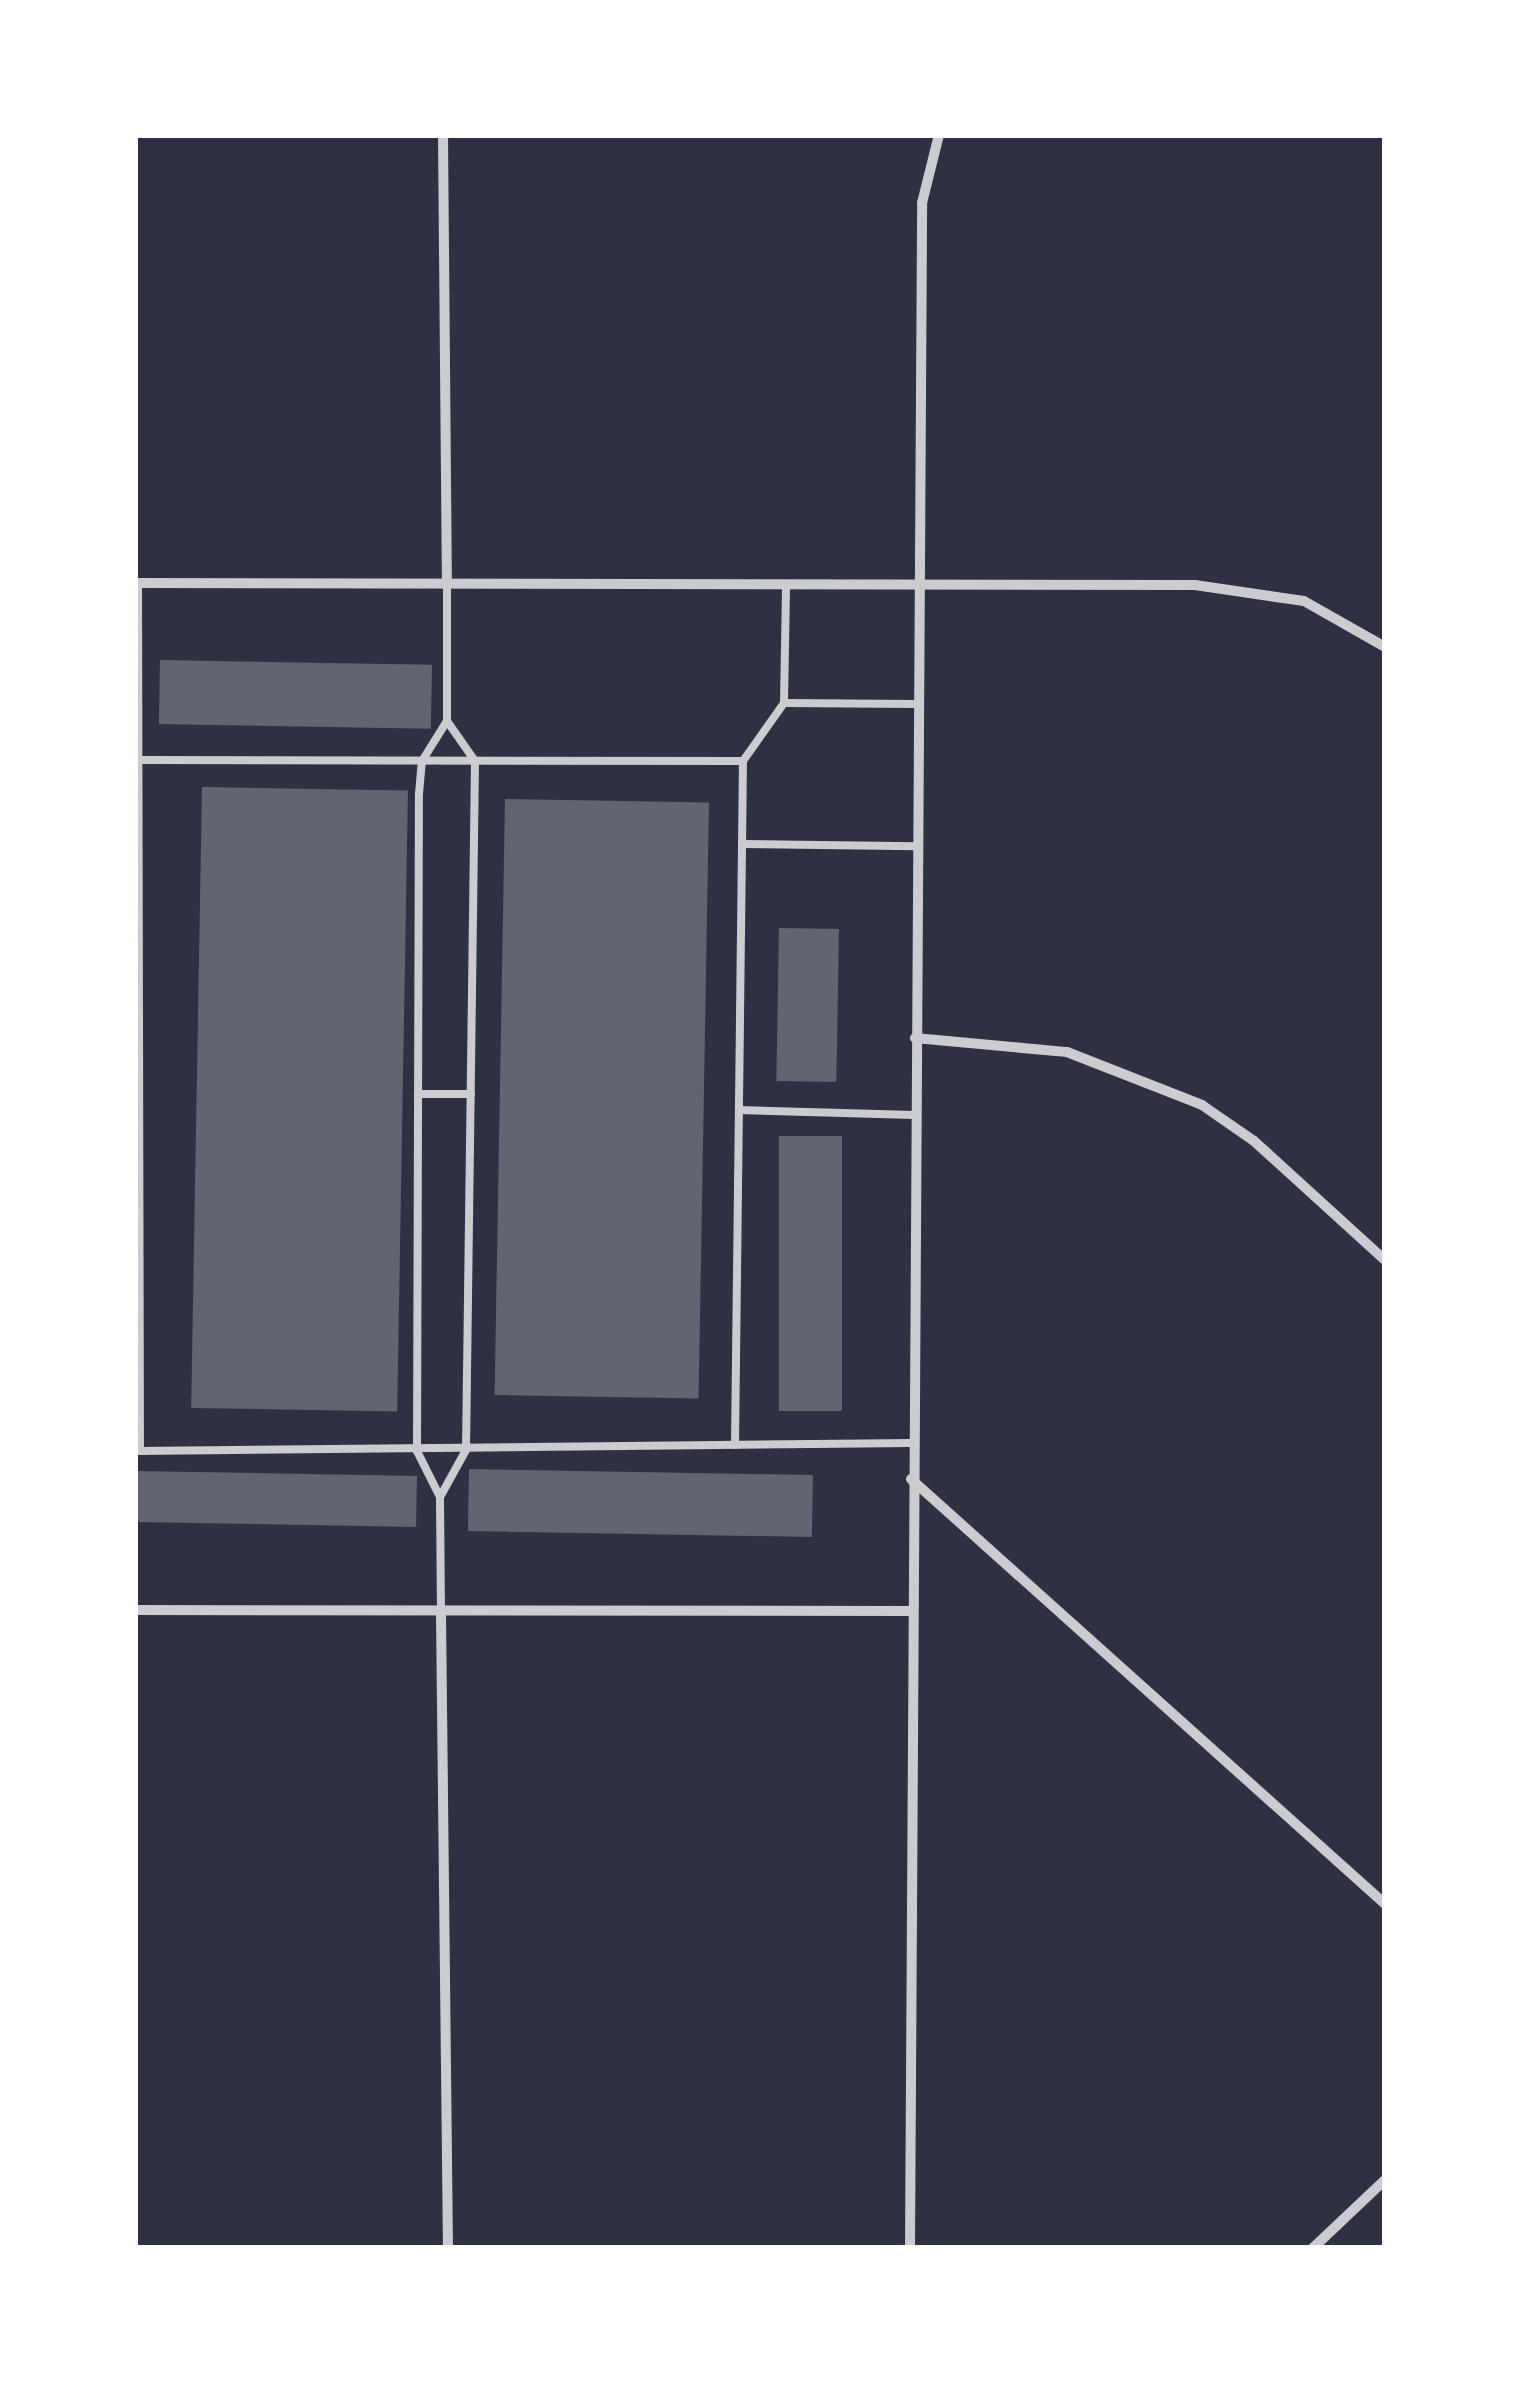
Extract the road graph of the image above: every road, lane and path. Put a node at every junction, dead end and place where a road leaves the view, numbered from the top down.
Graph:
1 (443, 135) edge
2 (938, 135) edge
3 (137, 583) edge
4 (447, 584) junction
5 (786, 586) junction
6 (918, 586) junction
7 (1385, 647) edge
8 (784, 703) junction
9 (918, 704) junction
10 (446, 720) junction
11 (143, 760) junction
12 (422, 761) junction
13 (475, 761) junction
14 (744, 761) junction
15 (742, 844) junction
16 (916, 846) junction
17 (914, 1038) junction
18 (418, 1094) junction
19 (471, 1094) junction
20 (739, 1110) junction
21 (914, 1115) junction
22 (138, 1131) edge
23 (1385, 1260) edge
24 (912, 1442) junction
25 (734, 1445) junction
26 (466, 1450) junction
27 (138, 1451) edge
28 (416, 1451) junction
29 (911, 1479) junction
30 (440, 1497) junction
31 (135, 1610) edge
32 (910, 1611) junction
33 (441, 1614) junction
34 (1385, 1904) edge
35 (1385, 2180) edge
36 (448, 2248) edge
37 (910, 2248) edge
38 (1312, 2248) edge

1 - 4 street
2 - 6 street
3 - 4 street
3 - 11 lane
4 - 5 street
4 - 10 lane
5 - 6 street
5 - 8 lane
6 - 7 street
6 - 9 street
8 - 9 lane
8 - 14 lane
9 - 16 street
10 - 12 lane
10 - 13 lane
11 - 12 lane
11 - 22 lane
12 - 13 lane
12 - 18 lane
13 - 14 lane
13 - 19 lane
14 - 15 lane
15 - 16 lane
15 - 20 lane
16 - 17 street
17 - 21 street
17 - 23 street
18 - 19 lane
18 - 28 lane
19 - 26 lane
20 - 21 lane
20 - 25 lane
21 - 24 street
22 - 27 lane
24 - 25 lane
24 - 29 street
25 - 26 lane
26 - 28 lane
26 - 30 lane
27 - 28 lane
28 - 30 lane
29 - 32 street
29 - 34 street
30 - 33 lane
31 - 33 street
32 - 33 street
32 - 37 street
33 - 36 street
35 - 38 street

